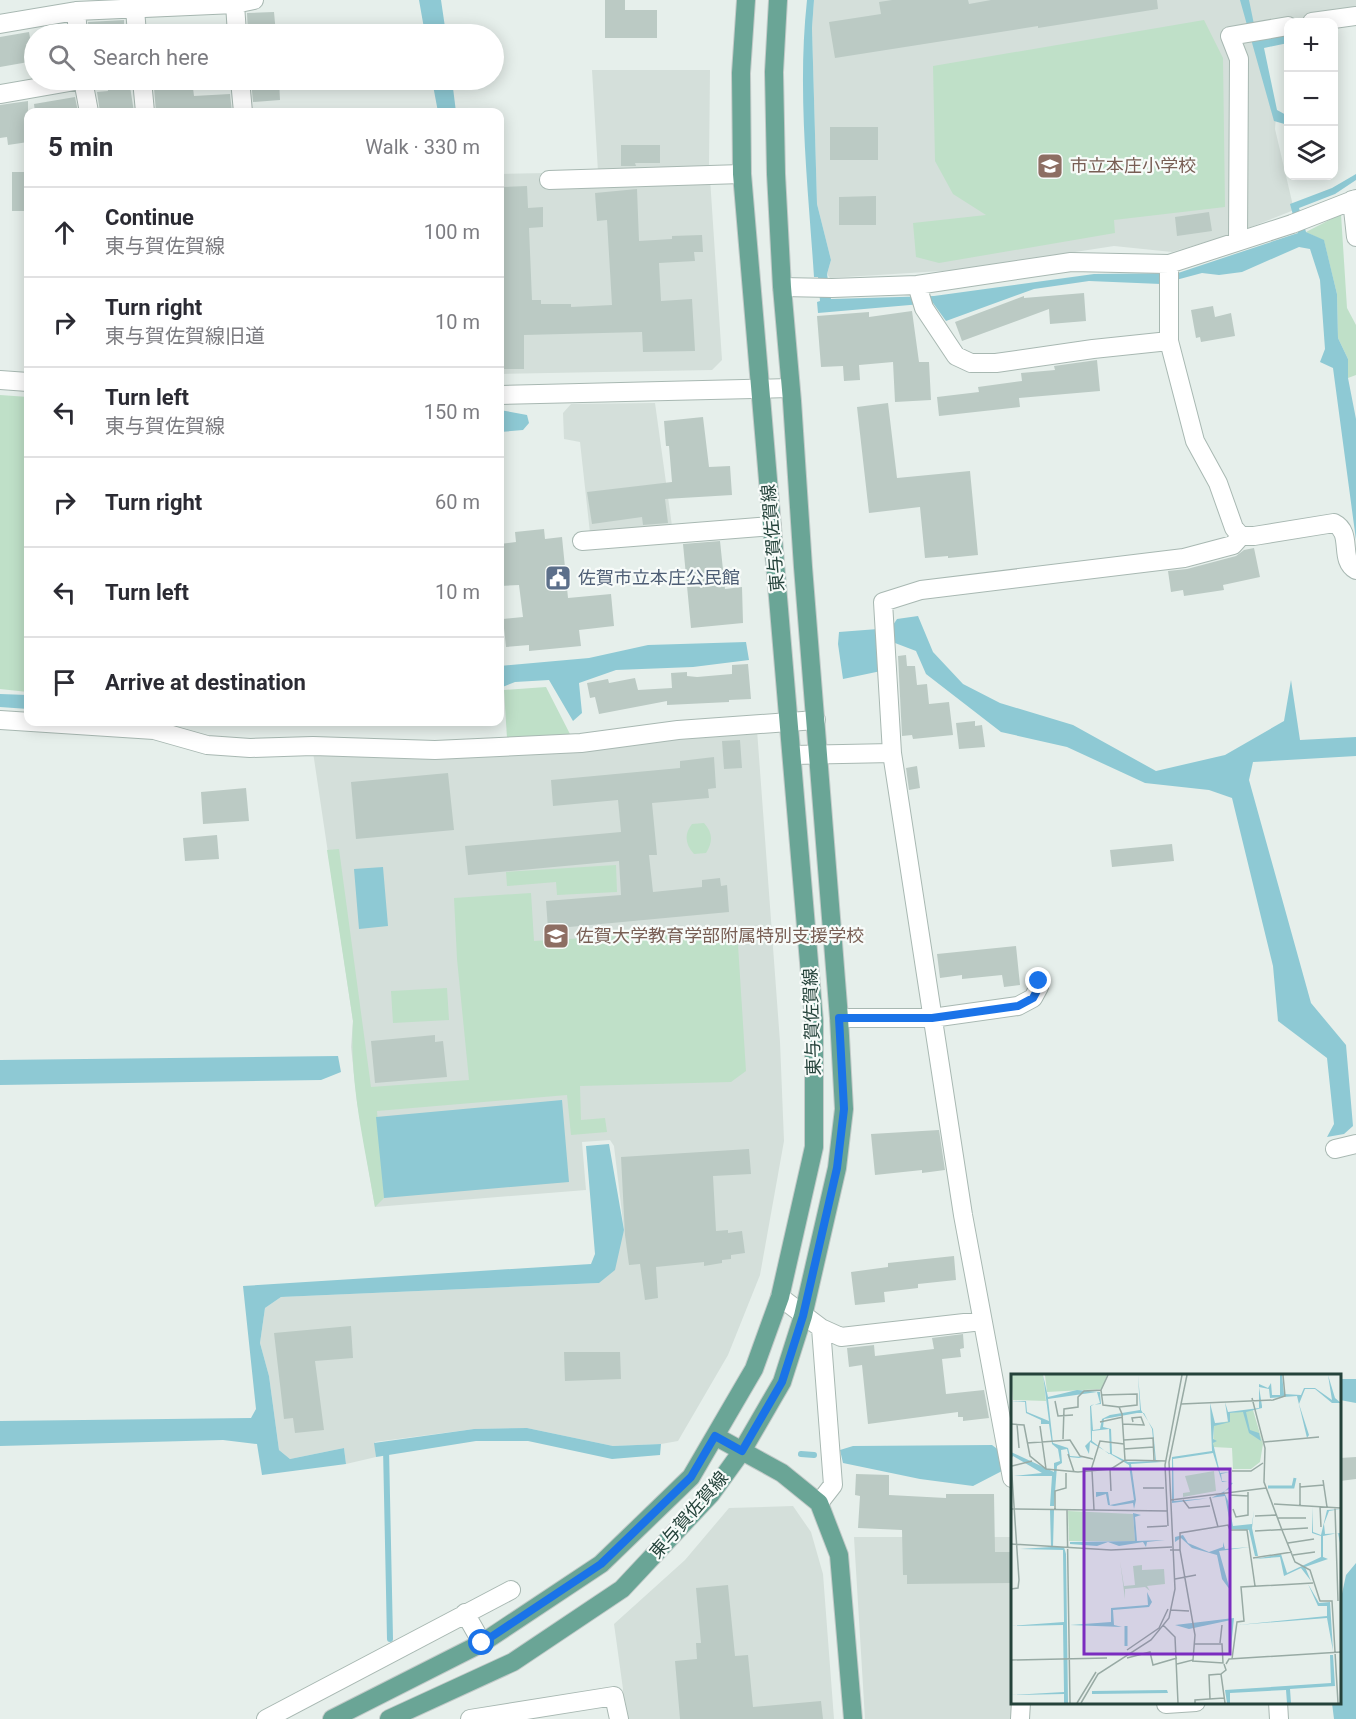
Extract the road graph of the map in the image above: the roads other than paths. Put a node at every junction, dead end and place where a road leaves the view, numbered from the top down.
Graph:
1 (254, 0) edge
2 (746, 0) edge
3 (778, 0) edge
4 (235, 4) junction
5 (68, 8) edge
6 (135, 9) junction
7 (1356, 16) edge
8 (1338, 18) edge
9 (0, 24) edge
10 (74, 24) edge
11 (137, 24) edge
12 (236, 24) edge
13 (1284, 27) edge
14 (24, 90) edge
15 (84, 90) edge
16 (143, 90) edge
17 (241, 90) edge
18 (1, 94) edge
19 (89, 108) edge
20 (145, 108) edge
21 (243, 108) edge
22 (742, 174) junction
23 (549, 180) dead end
24 (1354, 199) edge
25 (1356, 237) edge
26 (1238, 242) junction
27 (1169, 273) junction
28 (782, 287) junction
29 (920, 295) junction
30 (1169, 341) junction
31 (0, 381) edge
32 (24, 382) edge
33 (790, 387) junction
34 (760, 388) junction
35 (504, 395) edge
36 (772, 526) junction
37 (1240, 536) junction
38 (582, 541) dead end
39 (1356, 570) edge
40 (0, 720) edge
41 (816, 720) junction
42 (789, 721) junction
43 (24, 722) edge
44 (92, 726) edge
45 (892, 753) junction
46 (793, 755) junction
47 (819, 755) junction
48 (1039, 981) dead end
49 (839, 1018) junction
50 (932, 1018) junction
51 (1356, 1144) edge
52 (1335, 1149) dead end
53 (780, 1298) junction
54 (803, 1316) junction
55 (982, 1321) junction
56 (821, 1328) junction
57 (715, 1436) junction
58 (742, 1451) junction
59 (1011, 1472) edge
60 (819, 1503) junction
61 (511, 1590) dead end
62 (465, 1613) junction
63 (482, 1643) junction
64 (1021, 1704) edge
65 (1278, 1704) edge
66 (266, 1719) edge
67 (332, 1719) edge
68 (389, 1719) edge
69 (470, 1719) edge
70 (619, 1719) edge
71 (853, 1719) edge
72 (1020, 1719) edge
73 (1279, 1719) edge

1 - 4 street
2 - 22 main road, 東与賀佐賀線
3 - 28 main road, 東与賀佐賀線
4 - 6 street
4 - 12 street
5 - 6 street
5 - 9 street
5 - 10 street
6 - 11 street
7 - 8 street
13 - 26 street
14 - 18 street
15 - 19 street
16 - 20 street
17 - 21 street
22 - 23 street
22 - 34 main road, 東与賀佐賀線
24 - 25 street
24 - 26 street
26 - 27 street
27 - 29 street
27 - 30 street
28 - 29 street
28 - 33 main road, 東与賀佐賀線
29 - 30 street
30 - 37 street
31 - 32 street
33 - 34 street
33 - 41 main road, 東与賀佐賀線
34 - 35 street
34 - 36 main road, 東与賀佐賀線
36 - 38 street
36 - 42 main road, 東与賀佐賀線
37 - 39 street
37 - 45 street
40 - 43 street
41 - 42 street
41 - 47 main road, 東与賀佐賀線
42 - 44 street
42 - 46 main road, 東与賀佐賀線
45 - 47 street
45 - 50 street
46 - 47 street
46 - 53 main road, 東与賀佐賀線
47 - 49 main road, 東与賀佐賀線
48 - 50 street
49 - 50 street
49 - 54 main road, 東与賀佐賀線
50 - 55 street
51 - 52 street
53 - 54 street
53 - 57 main road, 東与賀佐賀線
54 - 56 street
54 - 58 main road, 東与賀佐賀線
55 - 56 street
55 - 59 street
56 - 60 street
57 - 58 main road
57 - 63 main road, 東与賀佐賀線
58 - 60 main road
58 - 68 main road, 東与賀佐賀線
60 - 71 main road
61 - 62 street
62 - 63 street
62 - 66 street
63 - 67 main road, 東与賀佐賀線
64 - 72 street
65 - 73 street
69 - 70 street

